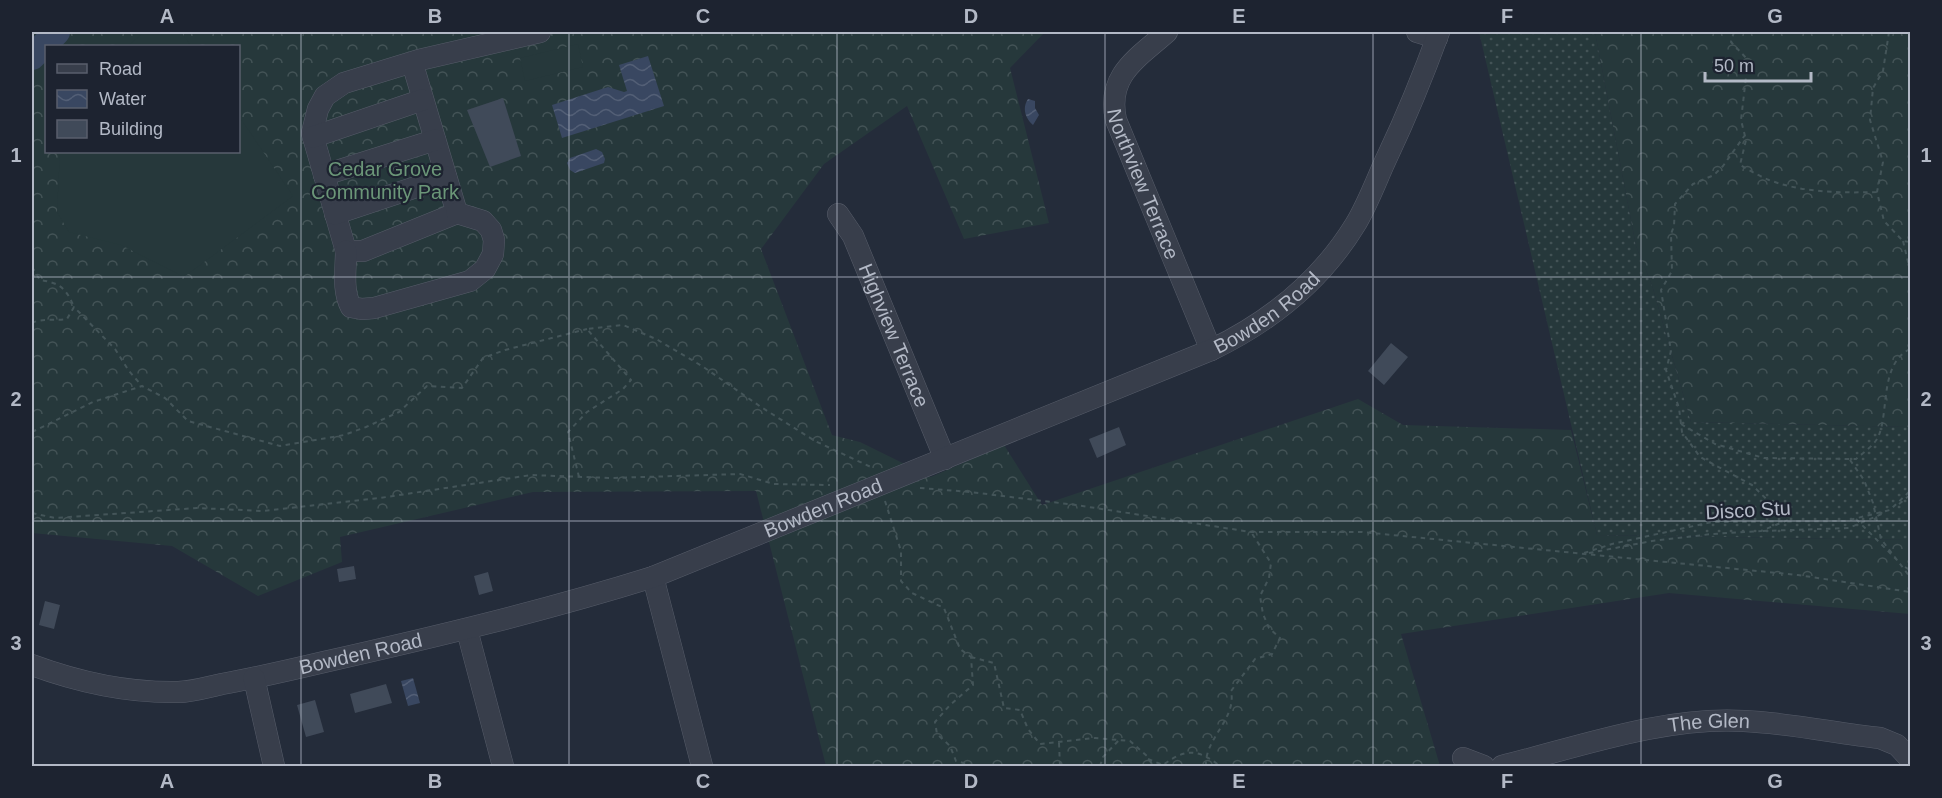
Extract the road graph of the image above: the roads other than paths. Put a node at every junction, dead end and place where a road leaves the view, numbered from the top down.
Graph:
1 (540, 32) edge
2 (1167, 32) edge
3 (1431, 34) edge
4 (416, 61) junction
5 (422, 100) junction
6 (313, 136) junction
7 (435, 140) junction
8 (324, 175) junction
9 (446, 177) junction
10 (335, 213) junction
11 (457, 213) junction
12 (838, 214) dead end
13 (346, 251) junction
14 (1210, 350) junction
15 (945, 459) junction
16 (653, 577) junction
17 (467, 630) junction
18 (32, 665) edge
19 (254, 678) junction
20 (1463, 758) dead end
21 (1911, 759) edge
22 (274, 766) edge
23 (503, 766) edge
24 (702, 766) edge
25 (1484, 766) edge
26 (1502, 766) edge

1 - 4 street
2 - 14 street, Northview Terrace
3 - 14 street, Bowden Road
4 - 5 street
4 - 6 street
5 - 6 street
5 - 7 street
6 - 8 street
7 - 8 street
7 - 9 street
8 - 10 street
9 - 10 street
9 - 11 street
10 - 13 street
11 - 13 street
11 - 13 street
12 - 15 street, Highview Terrace
14 - 15 street, Bowden Road
15 - 16 street, Bowden Road
16 - 17 street, Bowden Road
16 - 24 street
17 - 19 street, Bowden Road
17 - 23 street
18 - 19 street, Bowden Road
19 - 22 street
20 - 25 street
21 - 26 street, The Glen

